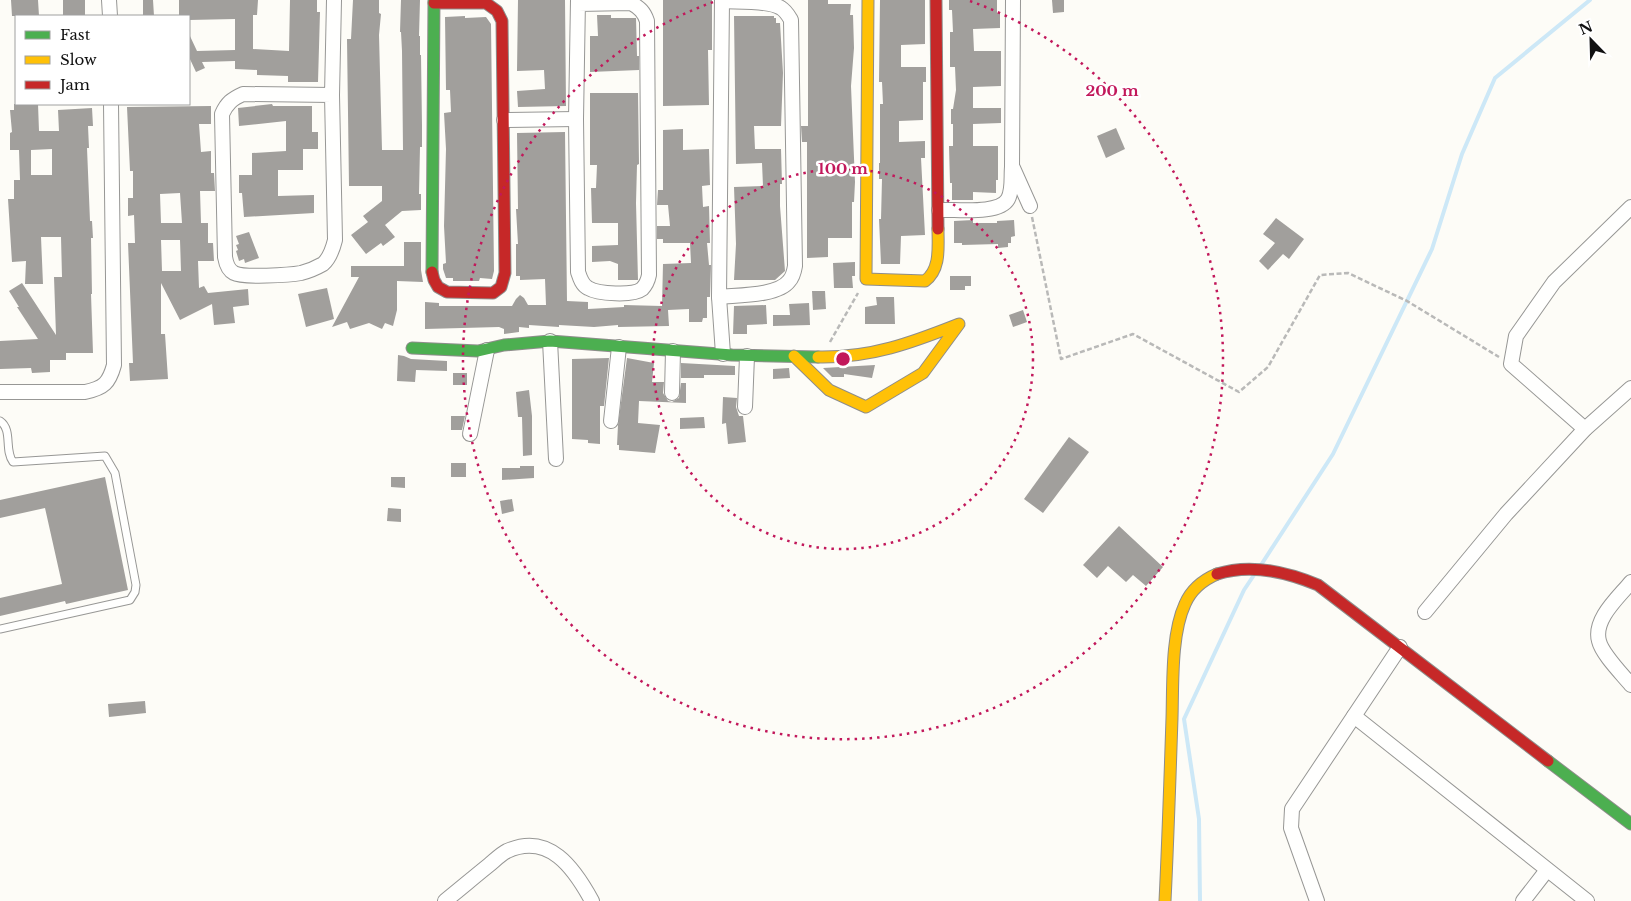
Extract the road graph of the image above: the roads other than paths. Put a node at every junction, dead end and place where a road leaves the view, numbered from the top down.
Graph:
1 (109, 0) edge
2 (334, 0) edge
3 (868, 0) edge
4 (936, 0) edge
5 (1013, 0) edge
6 (722, 1) edge
7 (434, 2) edge
8 (578, 2) edge
9 (110, 15) edge
10 (332, 95) junction
11 (111, 105) edge
12 (576, 119) junction
13 (504, 120) junction
14 (1012, 167) junction
15 (1030, 206) road end
16 (1631, 208) edge
17 (939, 210) junction
18 (719, 297) junction
19 (550, 341) junction
20 (618, 347) junction
21 (412, 348) dead end
22 (487, 350) junction
23 (673, 351) junction
24 (723, 354) junction
25 (747, 356) junction
26 (794, 356) junction
27 (1631, 388) edge
28 (0, 392) edge
29 (672, 393) dead end
30 (745, 407) dead end
31 (0, 421) edge
32 (611, 421) dead end
33 (1585, 429) junction
34 (470, 434) dead end
35 (556, 459) dead end
36 (1631, 582) edge
37 (1425, 612) dead end
38 (0, 629) edge
39 (1400, 647) junction
40 (1631, 685) edge
41 (1354, 716) junction
42 (1631, 824) edge
43 (1547, 870) junction
44 (445, 901) edge
45 (592, 901) edge
46 (1164, 901) edge
47 (1318, 901) edge
48 (1522, 901) edge
49 (1587, 901) edge

1 - 9 street
2 - 10 street
3 - 17 street
4 - 17 street
5 - 14 street
6 - 18 street
6 - 18 street
7 - 13 street
7 - 13 street
8 - 12 street
8 - 12 street
10 - 10 street
11 - 28 street
12 - 13 street
14 - 15 street
14 - 17 street
16 - 33 street
18 - 24 street
19 - 20 street
19 - 22 street
19 - 35 street
20 - 23 street
20 - 32 street
21 - 22 street
22 - 34 street
23 - 24 street
23 - 29 street
24 - 25 street
25 - 26 street
25 - 30 street
26 - 26 street
27 - 33 street
31 - 38 lane
33 - 37 street
36 - 40 street
39 - 41 street
39 - 42 street
39 - 46 street
41 - 43 street
41 - 47 street
43 - 48 street
43 - 49 street
44 - 45 street

